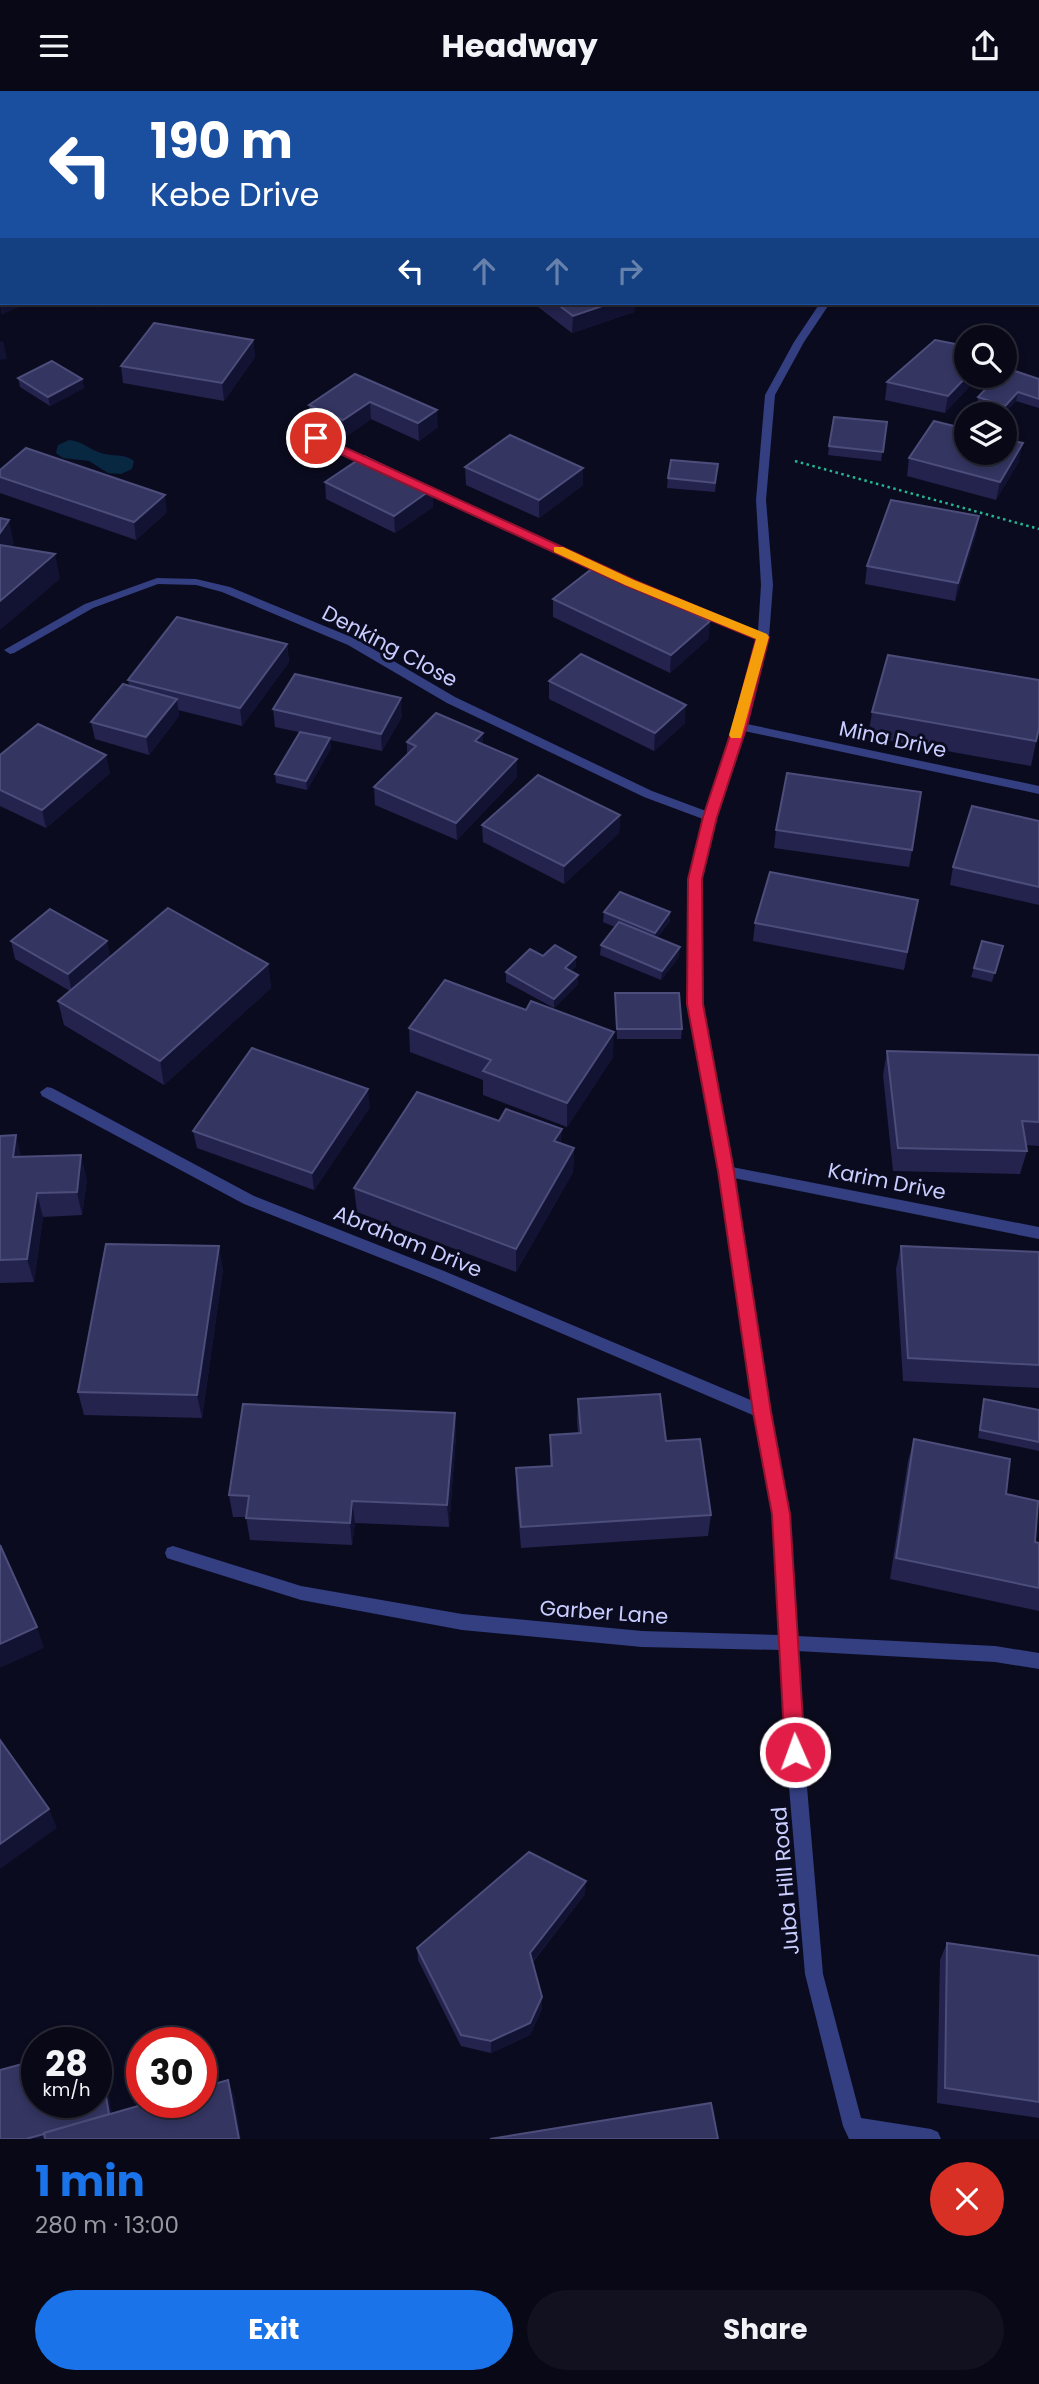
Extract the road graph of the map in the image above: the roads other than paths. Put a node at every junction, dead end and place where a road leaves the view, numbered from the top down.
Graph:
1 (824, 305) edge
2 (292, 428) dead end
3 (392, 473) edge
4 (404, 478) edge
5 (763, 637) junction
6 (10, 650) dead end
7 (740, 726) junction
8 (1039, 790) edge
9 (710, 817) junction
10 (47, 1092) dead end
11 (726, 1171) junction
12 (1039, 1233) edge
13 (762, 1412) junction
14 (173, 1553) dead end
15 (791, 1643) junction
16 (1039, 1661) edge
17 (857, 2132) edge
18 (930, 2139) edge

1 - 5 street, Juba Hill Road
2 - 3 street
4 - 5 street
5 - 7 street, Juba Hill Road
6 - 9 street, Denking Close
7 - 8 street, Mina Drive
7 - 9 street, Juba Hill Road
9 - 11 street, Juba Hill Road
10 - 13 street, Abraham Drive
11 - 12 street, Karim Drive
11 - 13 street, Juba Hill Road
13 - 15 street, Juba Hill Road
14 - 15 street, Garber Lane
15 - 16 street, Garber Lane
15 - 17 street, Juba Hill Road
17 - 18 street

